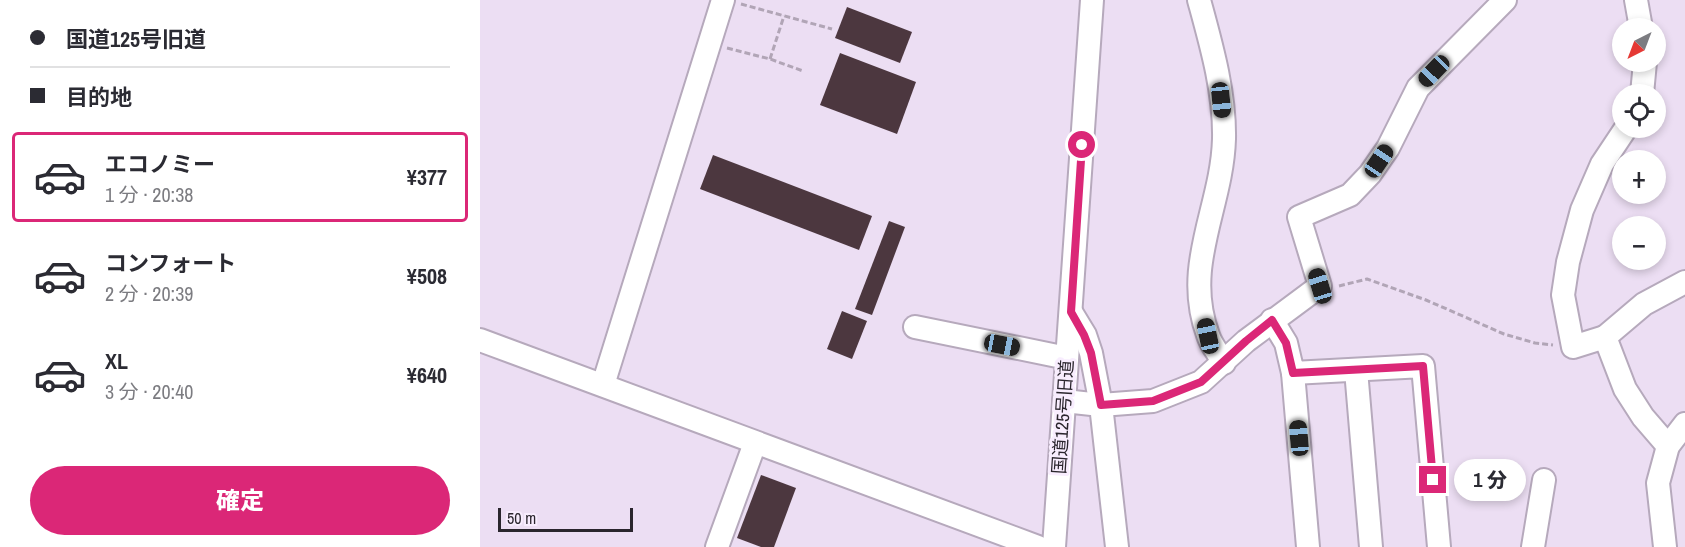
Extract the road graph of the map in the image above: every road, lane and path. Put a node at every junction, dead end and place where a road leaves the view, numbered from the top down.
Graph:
1 (1092, 0) edge
2 (1199, 0) edge
3 (1505, 0) edge
4 (1636, 0) edge
5 (729, 1) edge
6 (784, 16) junction
7 (1639, 18) edge
8 (832, 29) dead end
9 (710, 43) junction
10 (770, 59) junction
11 (803, 71) dead end
12 (1619, 138) edge
13 (1685, 282) edge
14 (1320, 286) junction
15 (1071, 312) junction
16 (1272, 320) junction
17 (915, 327) dead end
18 (1605, 337) junction
19 (480, 340) edge
20 (1573, 347) junction
21 (1067, 358) junction
22 (1224, 363) junction
23 (1356, 370) junction
24 (1293, 373) junction
25 (603, 384) junction
26 (1064, 401) junction
27 (1101, 405) junction
28 (1685, 424) edge
29 (755, 443) junction
30 (1668, 446) junction
31 (1544, 480) dead end
32 (717, 547) edge
33 (1038, 547) edge
34 (1054, 547) edge
35 (1117, 547) edge
36 (1308, 547) edge
37 (1371, 547) edge
38 (1439, 547) edge
39 (1533, 547) edge
40 (1665, 547) edge

1 - 15 street, 国道125号旧道
2 - 22 street
3 - 14 street
4 - 7 street
5 - 6 path
5 - 9 street
6 - 8 path
6 - 10 path
9 - 10 path
9 - 25 street
10 - 11 path
12 - 20 street
13 - 18 street
14 - 16 street
14 - 20 path
15 - 21 street, 国道125号旧道
15 - 27 street
16 - 22 street
16 - 24 street
17 - 21 street
18 - 20 street
18 - 30 street
19 - 25 street
21 - 26 street, 国道125号旧道
22 - 27 street
23 - 24 street
23 - 37 street
23 - 38 street
24 - 36 street
25 - 29 street
26 - 27 street
26 - 34 street, 国道125号旧道
27 - 35 street
28 - 30 street
29 - 32 street
29 - 33 street
30 - 40 street
31 - 39 street

